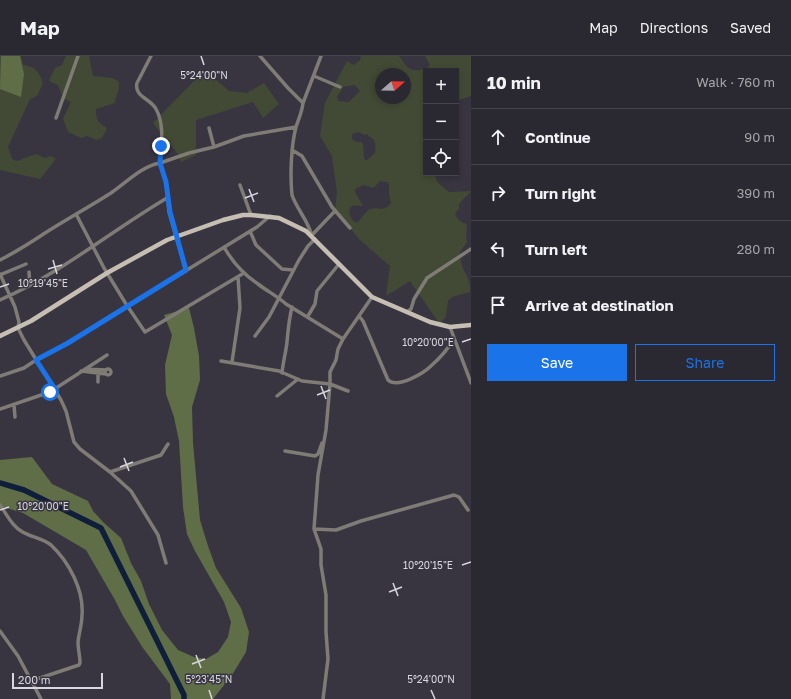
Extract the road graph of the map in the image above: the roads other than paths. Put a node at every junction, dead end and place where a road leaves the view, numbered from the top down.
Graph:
1 (78, 56) edge
2 (151, 56) edge
3 (260, 56) edge
4 (321, 56) edge
5 (314, 76) junction
6 (340, 87) dead end
7 (303, 103) junction
8 (56, 118) dead end
9 (296, 127) junction
10 (209, 128) dead end
11 (214, 147) junction
12 (292, 150) junction
13 (160, 163) junction
14 (240, 185) dead end
15 (167, 198) junction
16 (334, 211) junction
17 (76, 214) junction
18 (250, 215) junction
19 (270, 216) junction
20 (350, 228) dead end
21 (250, 231) junction
22 (177, 236) junction
23 (313, 237) junction
24 (93, 247) junction
25 (224, 247) junction
26 (471, 249) edge
27 (0, 260) edge
28 (26, 264) dead end
29 (339, 264) junction
30 (186, 270) junction
31 (294, 270) junction
32 (29, 272) dead end
33 (107, 273) junction
34 (244, 273) junction
35 (0, 275) edge
36 (238, 277) junction
37 (30, 285) junction
38 (10, 295) junction
39 (278, 297) junction
40 (372, 297) junction
41 (0, 300) edge
42 (128, 306) junction
43 (292, 307) junction
44 (407, 312) junction
45 (308, 316) junction
46 (359, 316) junction
47 (471, 325) edge
48 (450, 327) junction
49 (18, 328) junction
50 (0, 336) edge
51 (254, 336) dead end
52 (343, 338) junction
53 (454, 339) junction
54 (107, 355) dead end
55 (36, 360) junction
56 (221, 361) dead end
57 (232, 362) junction
58 (85, 369) junction
59 (81, 372) junction
60 (98, 373) junction
61 (282, 373) junction
62 (0, 376) edge
63 (298, 379) junction
64 (98, 382) dead end
65 (471, 383) edge
66 (330, 384) junction
67 (55, 389) junction
68 (348, 391) dead end
69 (277, 396) dead end
70 (14, 405) junction
71 (0, 409) edge
72 (15, 417) dead end
73 (325, 436) junction
74 (168, 444) dead end
75 (285, 451) dead end
76 (110, 472) junction
77 (0, 505) edge
78 (468, 510) dead end
79 (314, 529) junction
80 (166, 563) dead end
81 (0, 630) edge
82 (32, 682) junction
83 (41, 699) edge
84 (323, 699) edge

1 - 8 street
2 - 13 street
3 - 7 street
4 - 5 street
5 - 6 street
5 - 7 street
7 - 9 street
9 - 11 street
9 - 12 street
10 - 11 street
11 - 13 street
12 - 16 street
12 - 23 street
13 - 15 street
13 - 17 street
14 - 18 street
15 - 22 street
15 - 24 street
16 - 20 street
16 - 23 street
17 - 24 street
17 - 27 street
18 - 19 main road
18 - 22 main road
19 - 21 street
19 - 23 main road
21 - 25 street
21 - 31 street
22 - 30 street
22 - 33 main road
23 - 29 main road
23 - 31 street
24 - 33 street
24 - 37 street
25 - 30 street
25 - 34 street
26 - 44 street
28 - 35 street
29 - 40 main road
29 - 45 street
30 - 42 street
31 - 39 street
32 - 37 street
33 - 42 street
33 - 49 main road
34 - 36 street
34 - 39 street
35 - 38 street
36 - 42 street
36 - 57 street
37 - 38 street
38 - 41 street
38 - 49 street
39 - 43 street
39 - 51 street
40 - 44 main road
40 - 46 street
42 - 55 street
43 - 45 street
43 - 61 street
44 - 48 main road
45 - 52 street
46 - 52 street
46 - 53 street
47 - 48 main road
48 - 53 street
49 - 50 main road
49 - 55 street
52 - 66 street
53 - 65 street
54 - 58 street
55 - 62 street
55 - 67 street
56 - 57 street
57 - 61 street
58 - 59 street
58 - 60 street
59 - 60 street
59 - 67 street
60 - 64 street
61 - 63 street
63 - 66 street
63 - 69 street
66 - 68 street
66 - 73 street
67 - 70 street
67 - 76 street
70 - 71 street
70 - 72 street
73 - 75 street
73 - 79 street
74 - 76 street
76 - 80 street
77 - 82 street
78 - 79 street
79 - 84 street
81 - 82 street
82 - 83 street

